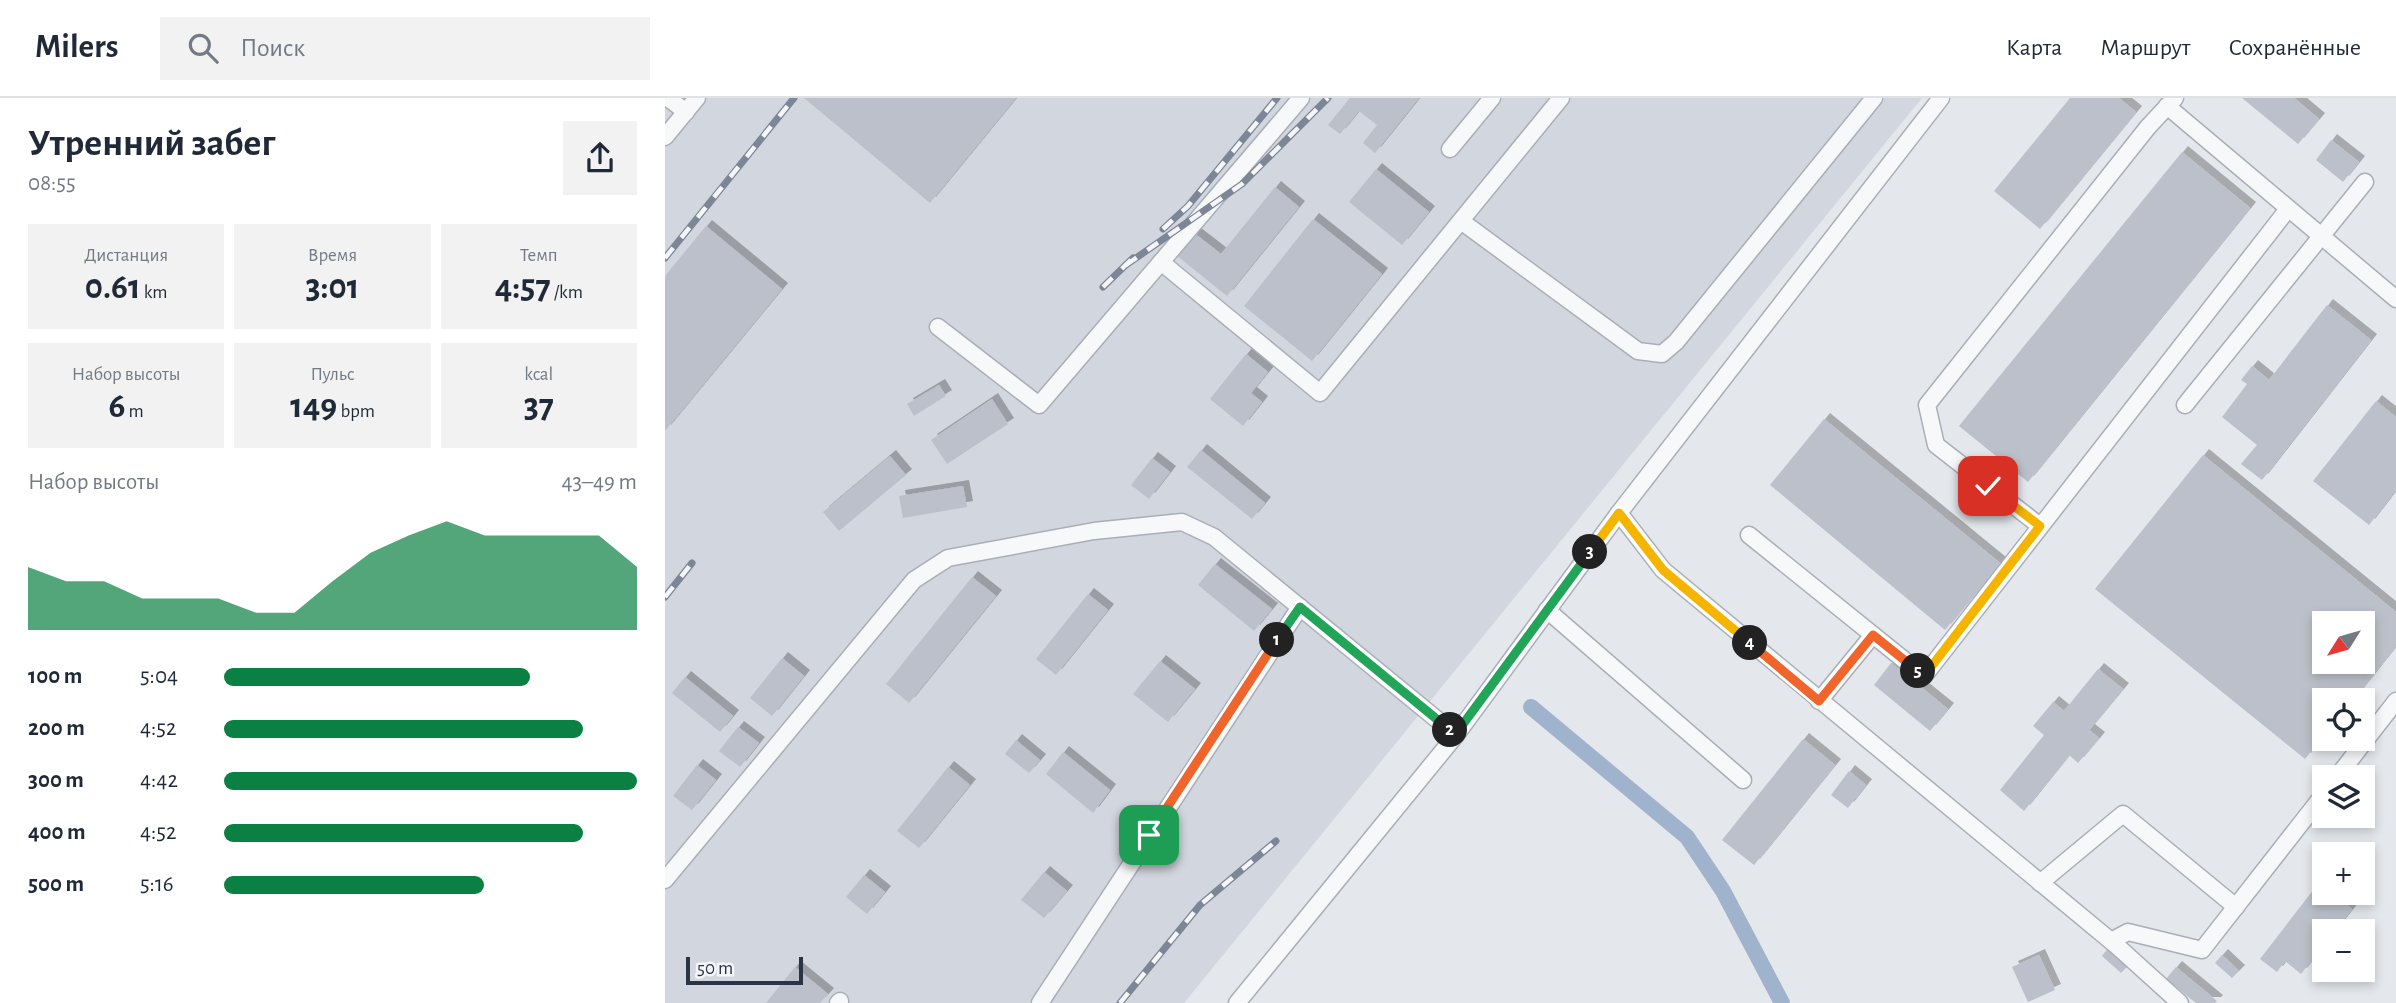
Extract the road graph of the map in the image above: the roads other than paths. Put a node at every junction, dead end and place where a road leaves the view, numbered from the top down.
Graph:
1 (668, 98) edge
2 (697, 98) edge
3 (1301, 98) edge
4 (1492, 98) edge
5 (1561, 98) edge
6 (1874, 98) edge
7 (1941, 98) edge
8 (2171, 102) edge
9 (686, 112) junction
10 (665, 137) edge
11 (1450, 149) dead end
12 (2365, 182) dead end
13 (2288, 209) junction
14 (1461, 221) junction
15 (2321, 236) junction
16 (1161, 262) junction
17 (2396, 299) edge
18 (938, 327) dead end
19 (2185, 405) dead end
20 (1619, 513) junction
21 (2040, 526) junction
22 (1749, 535) dead end
23 (1300, 607) junction
24 (1547, 610) junction
25 (1873, 635) junction
26 (1819, 701) junction
27 (2396, 701) edge
28 (1455, 735) junction
29 (2346, 765) edge
30 (1742, 780) dead end
31 (2312, 809) edge
32 (665, 880) edge
33 (2040, 883) junction
34 (2236, 907) junction
35 (2111, 941) junction
36 (1040, 1003) edge
37 (1237, 1003) edge
38 (2179, 1003) edge

1 - 9 lane
2 - 9 lane
3 - 16 lane
4 - 11 lane
5 - 14 lane
6 - 14 lane
7 - 20 lane
8 - 13 lane
8 - 21 lane
9 - 10 lane
12 - 15 lane
13 - 15 lane
13 - 21 lane
14 - 16 lane
15 - 17 lane
15 - 19 lane
16 - 18 lane
20 - 24 lane
20 - 26 lane
21 - 25 lane
22 - 25 lane
23 - 28 lane
23 - 32 lane
23 - 36 lane
24 - 28 lane
24 - 30 lane
25 - 26 lane
26 - 33 lane
27 - 29 lane
28 - 37 lane
31 - 34 lane
33 - 34 lane
33 - 35 lane
34 - 35 lane
35 - 38 lane

